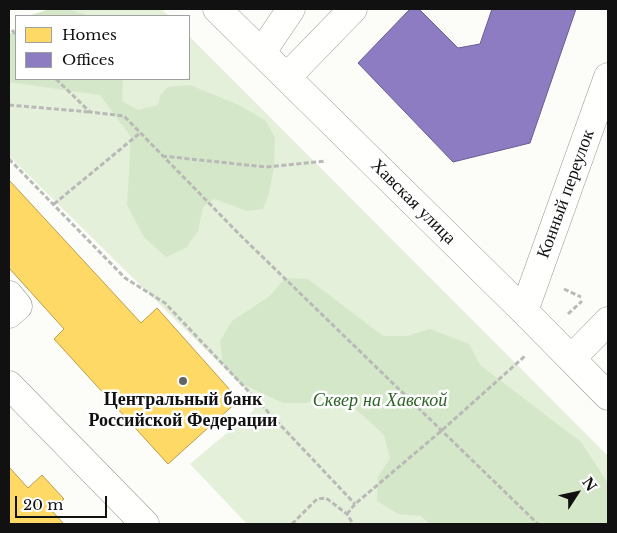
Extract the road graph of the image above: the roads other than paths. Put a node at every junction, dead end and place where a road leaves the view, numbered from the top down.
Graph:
1 (218, 9) edge
2 (291, 9) edge
3 (353, 9) edge
4 (262, 52) junction
5 (287, 76) junction
6 (608, 77) edge
7 (9, 295) edge
8 (524, 311) junction
9 (9, 314) edge
10 (608, 321) edge
11 (572, 358) junction
12 (9, 385) edge
13 (608, 396) edge
14 (146, 524) edge

1 - 4 street, Хавская улица
2 - 4 street
3 - 5 street
4 - 5 street, Хавская улица
5 - 8 street, Хавская улица
6 - 8 street, Конный переулок
7 - 9 street
8 - 11 street, Хавская улица
10 - 11 street
11 - 13 street, Хавская улица
12 - 14 street

